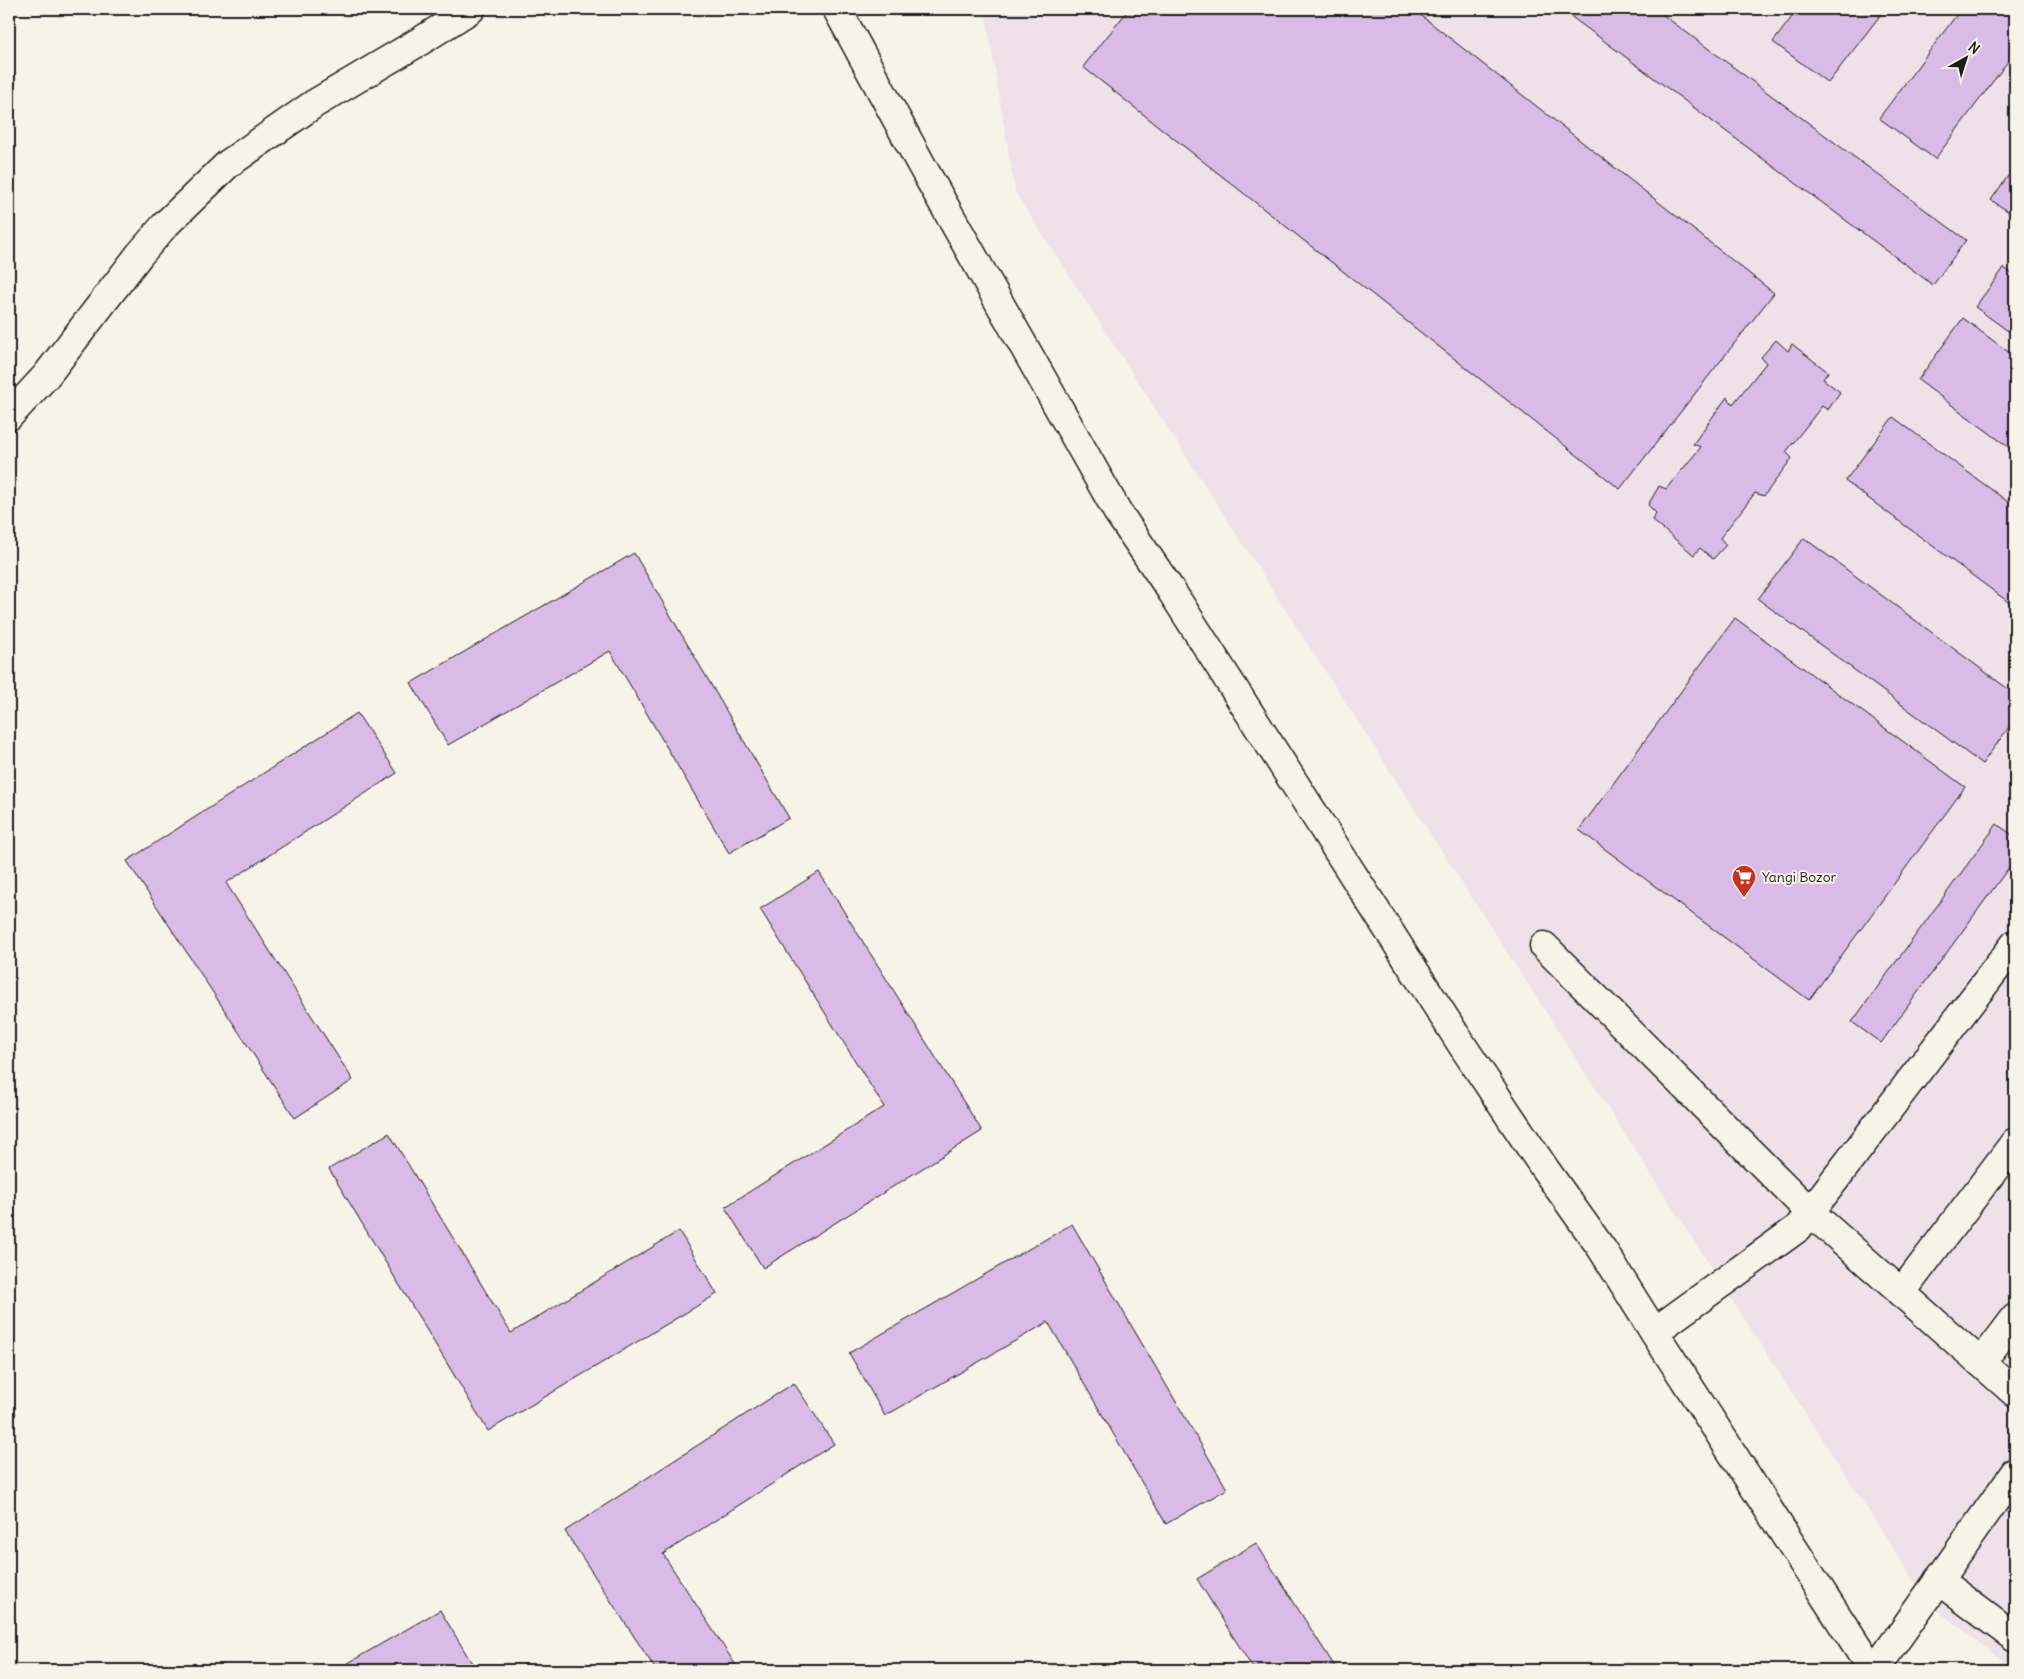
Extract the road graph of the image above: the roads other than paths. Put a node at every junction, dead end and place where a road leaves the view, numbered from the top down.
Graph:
1 (471, 9) edge
2 (837, 9) edge
3 (9, 416) edge
4 (2015, 944) edge
5 (1544, 946) dead end
6 (2015, 1142) edge
7 (1810, 1212) junction
8 (1901, 1293) junction
9 (2015, 1318) edge
10 (1654, 1332) junction
11 (1981, 1363) junction
12 (2015, 1393) edge
13 (2015, 1472) edge
14 (1938, 1580) junction
15 (2015, 1638) edge
16 (1873, 1670) edge

1 - 3 main road
2 - 10 main road
4 - 7 main road
5 - 7 main road
6 - 8 main road
7 - 8 main road
7 - 10 main road
8 - 11 main road
9 - 11 main road
10 - 16 main road
11 - 12 main road
13 - 14 main road
14 - 15 main road
14 - 16 main road

